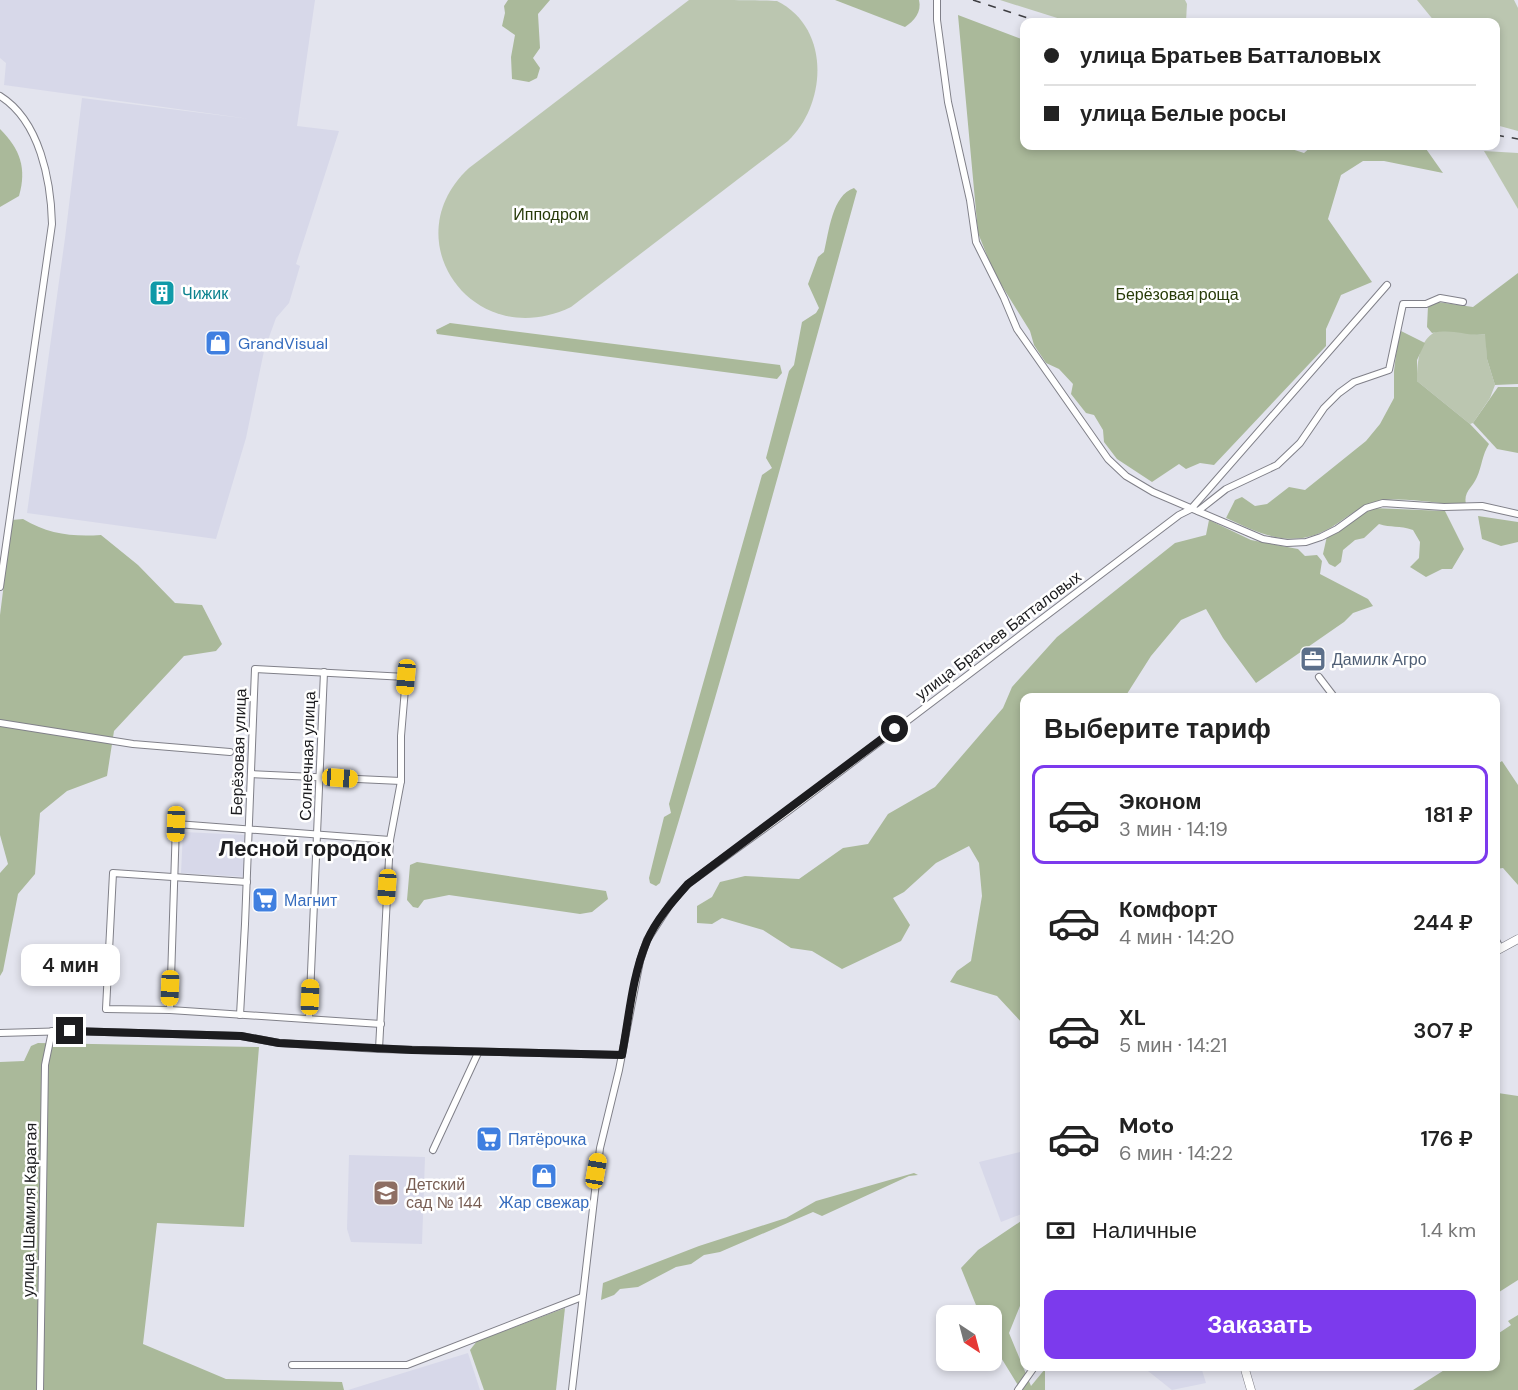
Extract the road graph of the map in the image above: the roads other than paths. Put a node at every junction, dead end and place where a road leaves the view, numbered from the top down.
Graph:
1 (937, 0) edge
2 (0, 96) edge
3 (1387, 285) dead end
4 (1463, 302) dead end
5 (1194, 510) junction
6 (1518, 514) edge
7 (0, 587) edge
8 (324, 672) junction
9 (1319, 677) dead end
10 (1331, 693) edge
11 (0, 723) edge
12 (230, 752) dead end
13 (251, 774) junction
14 (320, 776) junction
15 (401, 781) junction
16 (249, 831) junction
17 (317, 835) junction
18 (390, 840) junction
19 (174, 878) junction
20 (247, 882) junction
21 (1518, 939) edge
22 (1500, 949) edge
23 (170, 1010) junction
24 (240, 1016) junction
25 (309, 1019) junction
26 (381, 1024) junction
27 (52, 1031) junction
28 (0, 1033) edge
29 (379, 1049) junction
30 (478, 1053) junction
31 (622, 1055) junction
32 (434, 1150) dead end
33 (582, 1297) junction
34 (292, 1365) dead end
35 (1031, 1371) edge
36 (1245, 1371) edge
37 (40, 1390) edge
38 (572, 1390) edge
39 (1018, 1390) edge
40 (1251, 1390) edge

1 - 5 street
2 - 7 street
3 - 5 street, улица Братьев Батталовых
4 - 5 street
5 - 6 street
5 - 31 street, улица Братьев Батталовых
8 - 13 street, Берёзовая улица
8 - 14 street, Солнечная улица
8 - 15 street
9 - 10 street
11 - 12 street
13 - 14 street
13 - 16 street, Берёзовая улица
14 - 15 street
14 - 17 street, Солнечная улица
15 - 18 street
16 - 17 street
16 - 19 street
16 - 20 street, Берёзовая улица
17 - 18 street
17 - 25 street, Солнечная улица
18 - 26 street
19 - 20 street
19 - 23 street
19 - 23 street
20 - 24 street, Берёзовая улица
21 - 22 street
23 - 24 street
24 - 25 street
25 - 26 street
26 - 29 street
27 - 28 street
27 - 29 street
27 - 37 street, улица Шамиля Каратая
29 - 30 street
30 - 31 street
30 - 32 street
31 - 33 street, улица Братьев Батталовых
33 - 34 street
33 - 38 street, улица Братьев Батталовых
35 - 39 street
36 - 40 street

